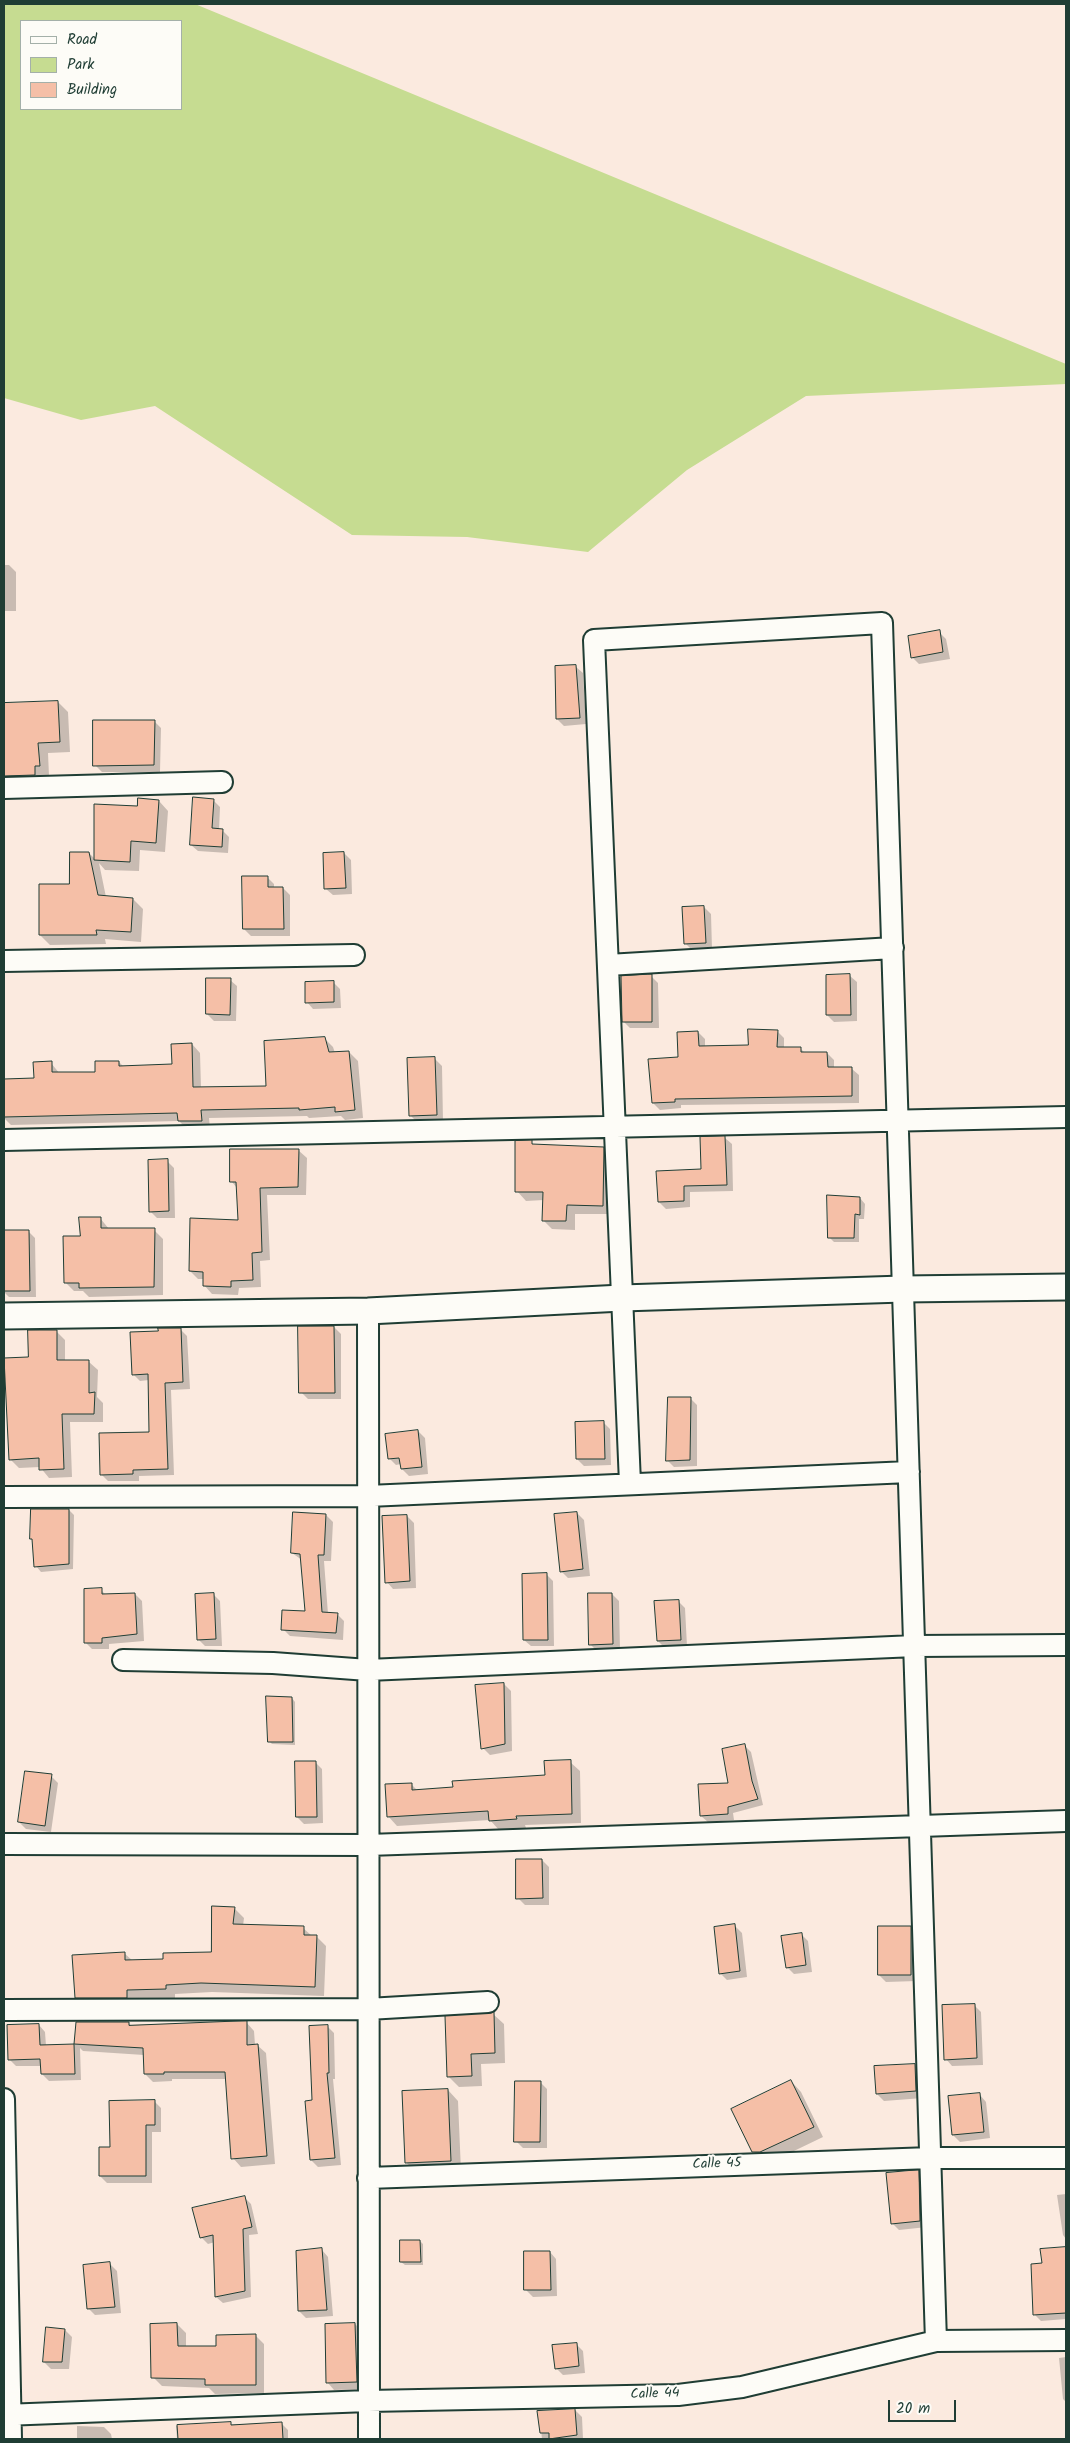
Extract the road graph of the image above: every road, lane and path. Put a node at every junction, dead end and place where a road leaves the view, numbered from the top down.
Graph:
1 (222, 782) dead end
2 (4, 788) edge
3 (892, 948) junction
4 (354, 954) dead end
5 (4, 961) edge
6 (608, 965) junction
7 (1066, 1117) edge
8 (898, 1121) junction
9 (615, 1127) junction
10 (4, 1140) edge
11 (1066, 1287) edge
12 (903, 1289) junction
13 (622, 1298) junction
14 (368, 1311) junction
15 (4, 1316) edge
16 (909, 1472) junction
17 (630, 1483) junction
18 (368, 1496) junction
19 (4, 1497) edge
20 (1066, 1645) edge
21 (915, 1646) junction
22 (123, 1660) dead end
23 (368, 1670) junction
24 (1066, 1821) edge
25 (920, 1826) junction
26 (4, 1844) edge
27 (368, 1845) junction
28 (488, 2002) dead end
29 (368, 2009) junction
30 (4, 2010) edge
31 (4, 2099) edge
32 (931, 2158) junction
33 (1066, 2158) edge
34 (5, 2176) edge
35 (368, 2178) junction
36 (1066, 2340) edge
37 (936, 2341) junction
38 (368, 2402) junction
39 (7, 2415) edge
40 (11, 2439) edge
41 (368, 2439) edge

1 - 2 street
3 - 6 street
3 - 6 street
3 - 8 street
4 - 5 street
6 - 9 street
7 - 8 street
8 - 9 street
8 - 12 street
9 - 10 street
9 - 13 street
11 - 12 street
12 - 13 street
12 - 16 street
13 - 14 street
13 - 17 street
14 - 15 street
14 - 18 street
16 - 17 street
16 - 21 street
17 - 18 street
18 - 19 street
18 - 23 street
20 - 21 street
21 - 23 street
21 - 25 street
22 - 23 street
23 - 27 street
24 - 25 street
25 - 27 street
25 - 32 street
26 - 27 street
27 - 29 street
28 - 29 street
29 - 30 street
29 - 35 street
31 - 34 street
32 - 33 street, Calle 45
32 - 35 street, Calle 45
32 - 37 street
34 - 39 street
35 - 38 street
36 - 37 street, Calle 44
37 - 38 street, Calle 44
38 - 39 street, Calle 44
38 - 41 street
39 - 40 street

